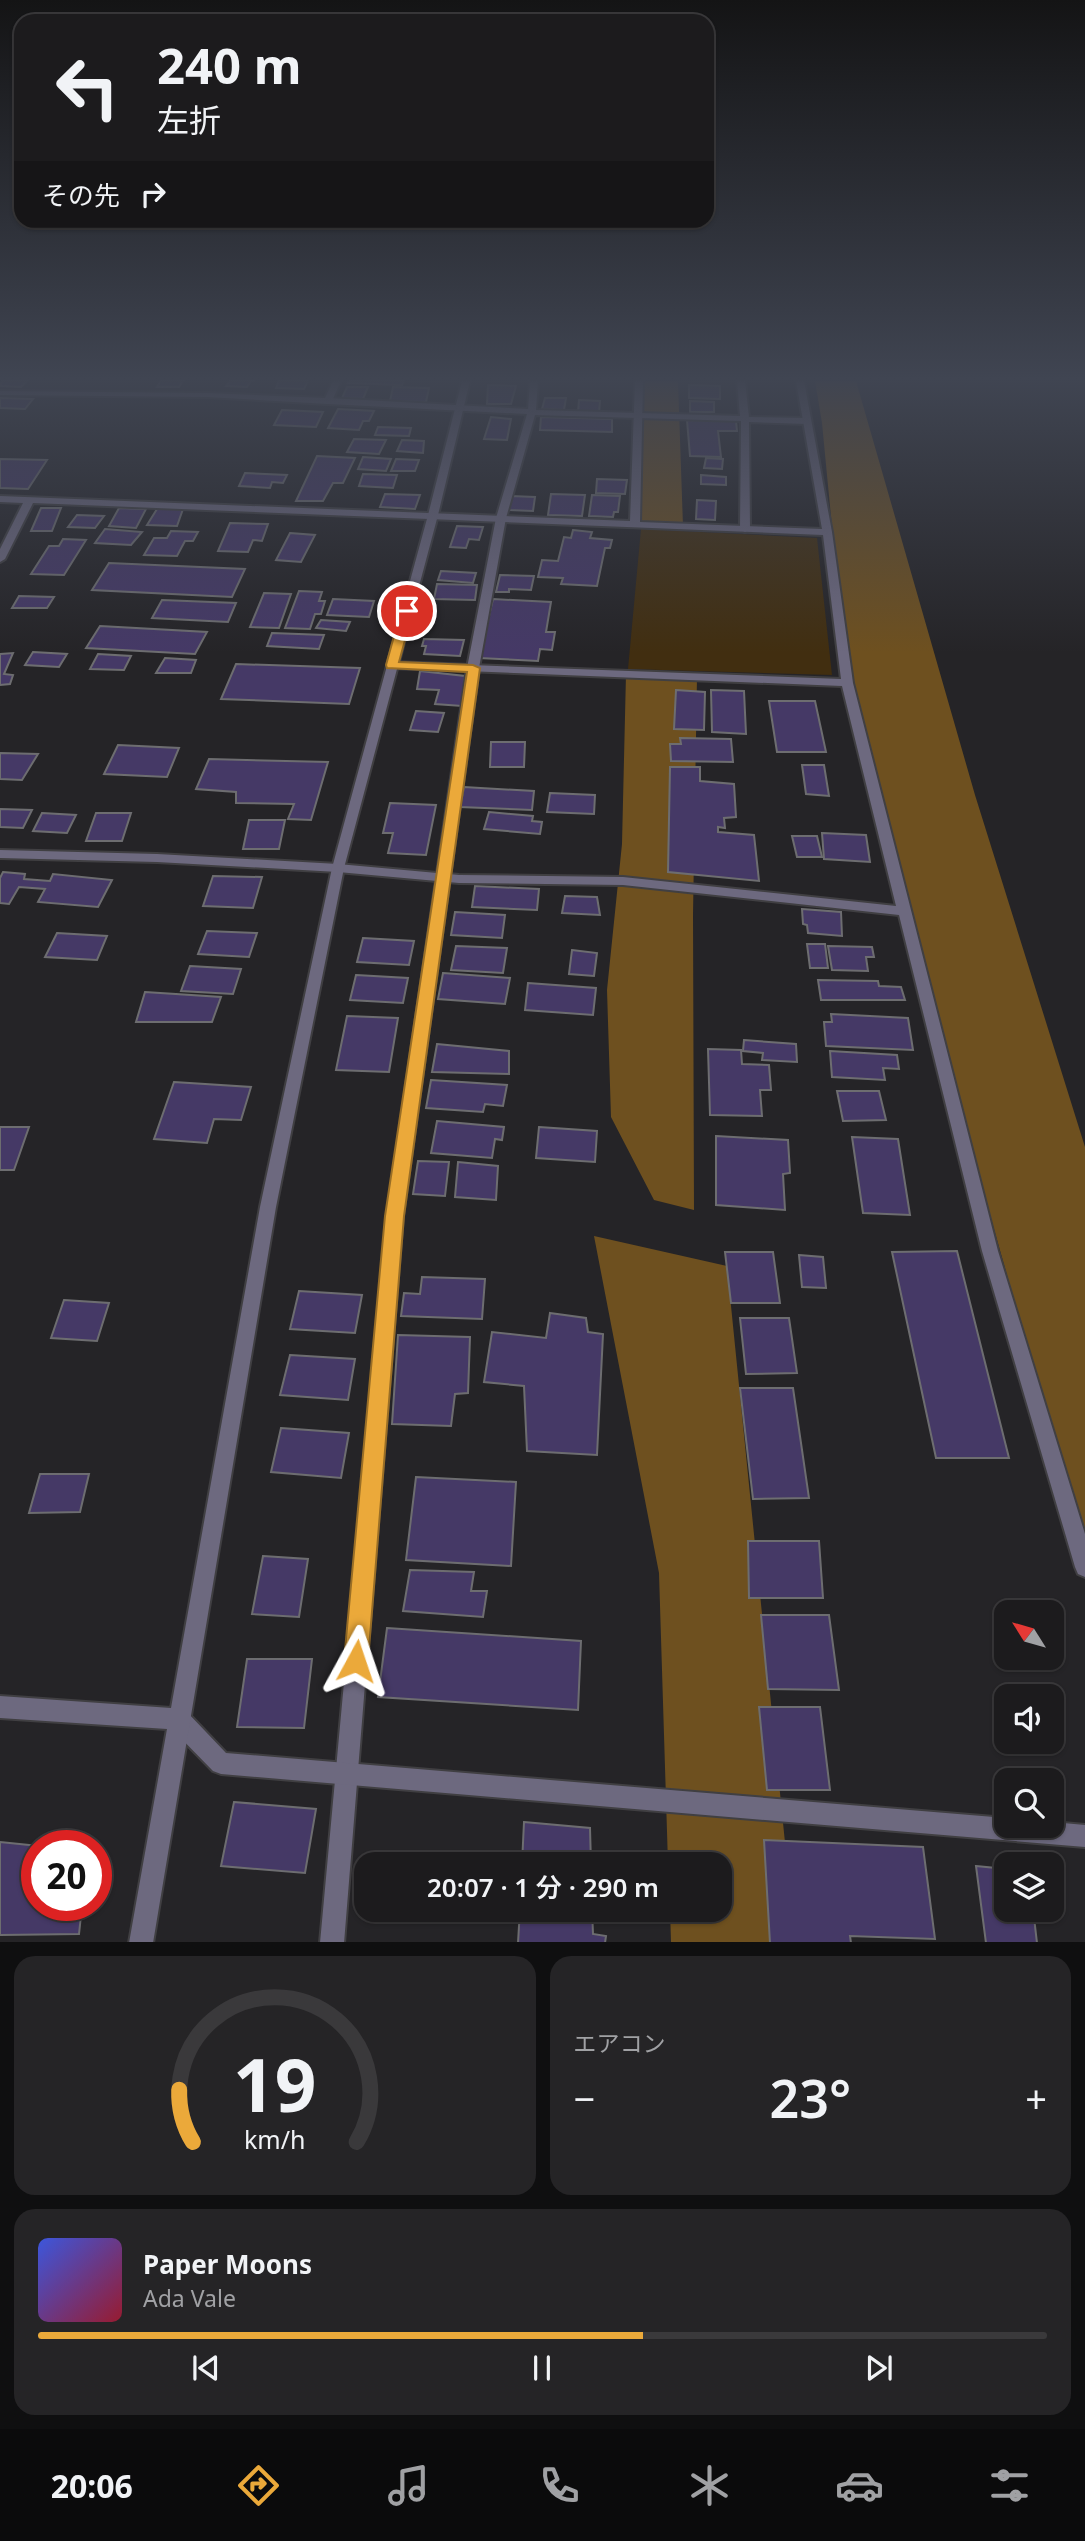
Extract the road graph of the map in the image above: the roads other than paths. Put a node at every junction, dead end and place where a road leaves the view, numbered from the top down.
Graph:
1 (444, 472) edge
2 (515, 472) edge
3 (636, 472) edge
4 (745, 472) edge
5 (816, 472) edge
6 (0, 499) edge
7 (30, 499) junction
8 (433, 515) junction
9 (501, 518) junction
10 (635, 524) junction
11 (745, 529) junction
12 (827, 532) junction
13 (0, 559) edge
14 (392, 665) junction
15 (473, 668) junction
16 (847, 683) junction
17 (0, 854) edge
18 (338, 868) junction
19 (444, 877) junction
20 (904, 911) junction
21 (1085, 1567) edge
22 (0, 1707) edge
23 (178, 1719) junction
24 (347, 1772) junction
25 (1085, 1836) edge
26 (141, 1942) edge
27 (332, 1942) edge

1 - 8 street
2 - 9 street
3 - 10 street
4 - 11 street
5 - 12 street
6 - 7 street
7 - 8 street
7 - 13 street
8 - 9 street
8 - 14 street
9 - 10 street
9 - 15 street
10 - 11 street
11 - 12 street
12 - 16 street
14 - 15 street
14 - 18 street
15 - 16 street
15 - 19 street
16 - 20 street
17 - 18 street
18 - 19 street
18 - 23 street
19 - 20 street
19 - 24 street
20 - 21 street
22 - 23 street
23 - 24 street
23 - 26 street
24 - 25 street
24 - 27 street

